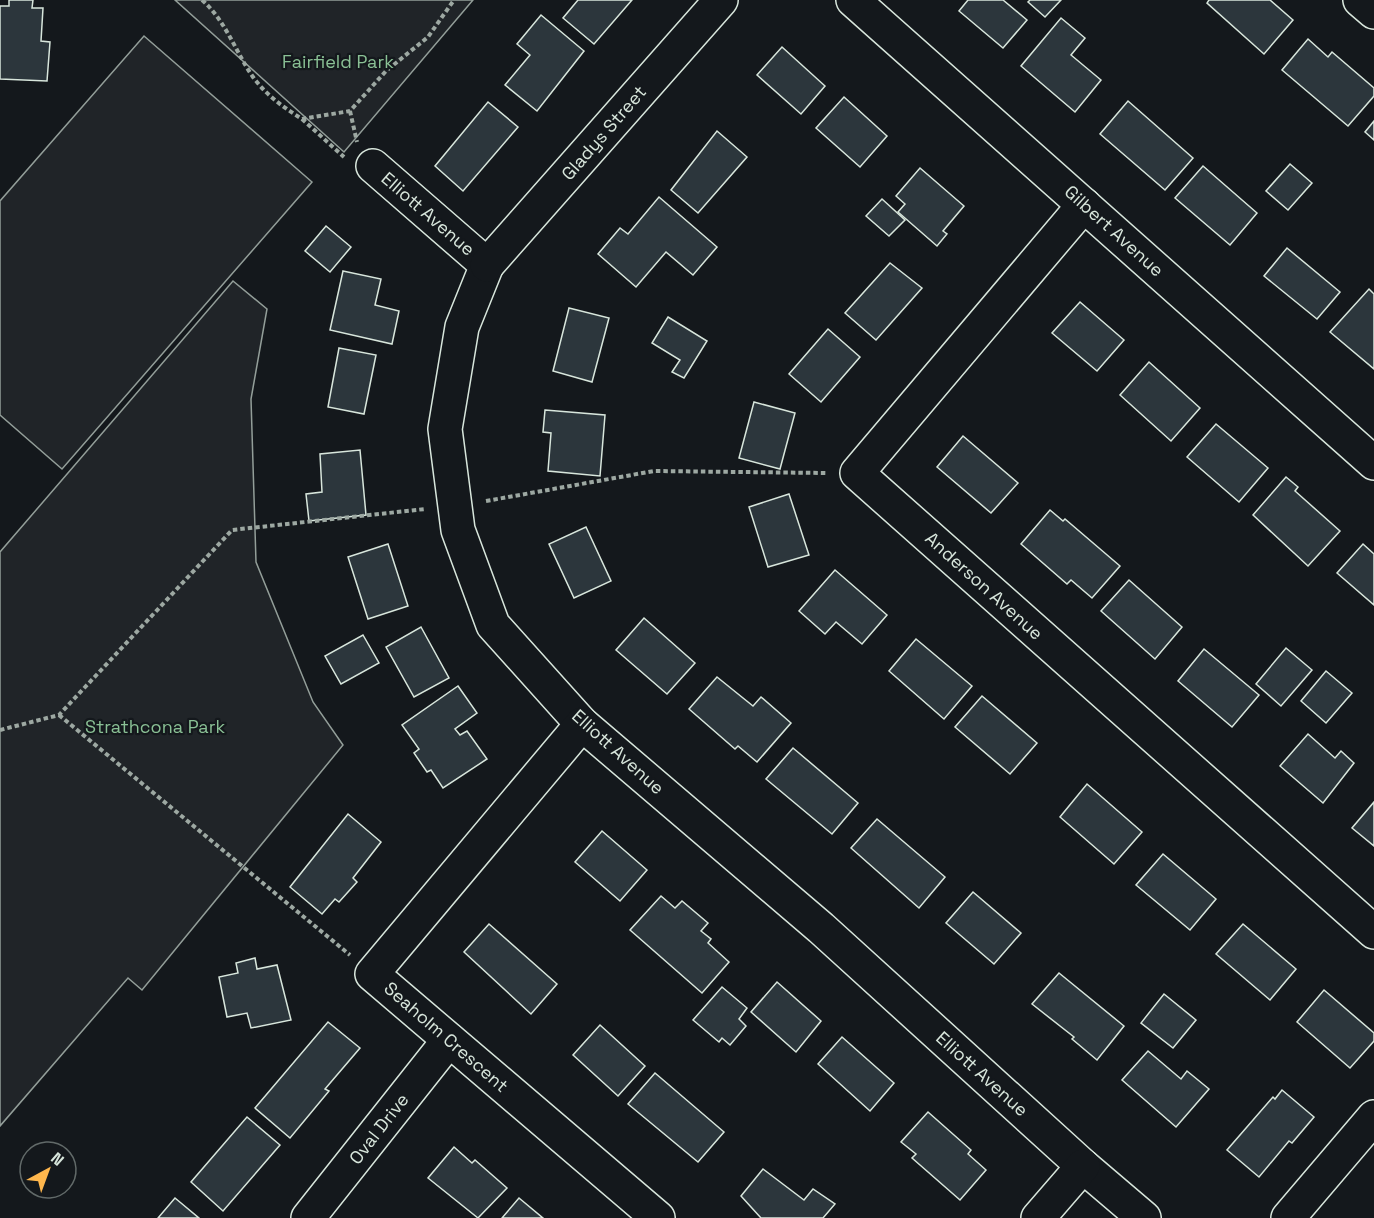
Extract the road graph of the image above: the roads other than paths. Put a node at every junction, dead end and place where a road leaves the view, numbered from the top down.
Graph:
1 (721, 0) edge
2 (853, 0) edge
3 (1360, 0) edge
4 (1374, 12) edge
5 (373, 166) road end
6 (1084, 205) junction
7 (487, 265) junction
8 (1374, 463) edge
9 (582, 724) junction
10 (1374, 932) edge
11 (449, 1040) junction
12 (1374, 1118) edge
13 (1083, 1166) junction
14 (308, 1218) edge
15 (658, 1218) edge
16 (1038, 1218) edge
17 (1144, 1218) edge
18 (1288, 1218) edge

1 - 7 street, Gladys Street
2 - 6 street, Gilbert Avenue
3 - 4 street
5 - 7 street, Elliott Avenue
6 - 8 street, Gilbert Avenue
6 - 10 street, Anderson Avenue
7 - 9 street, Elliott Avenue
9 - 11 street, Seaholm Crescent
9 - 13 street, Elliott Avenue
11 - 14 street, Oval Drive
11 - 15 street, Seaholm Crescent
12 - 18 street
13 - 16 street
13 - 17 street, Elliott Avenue

